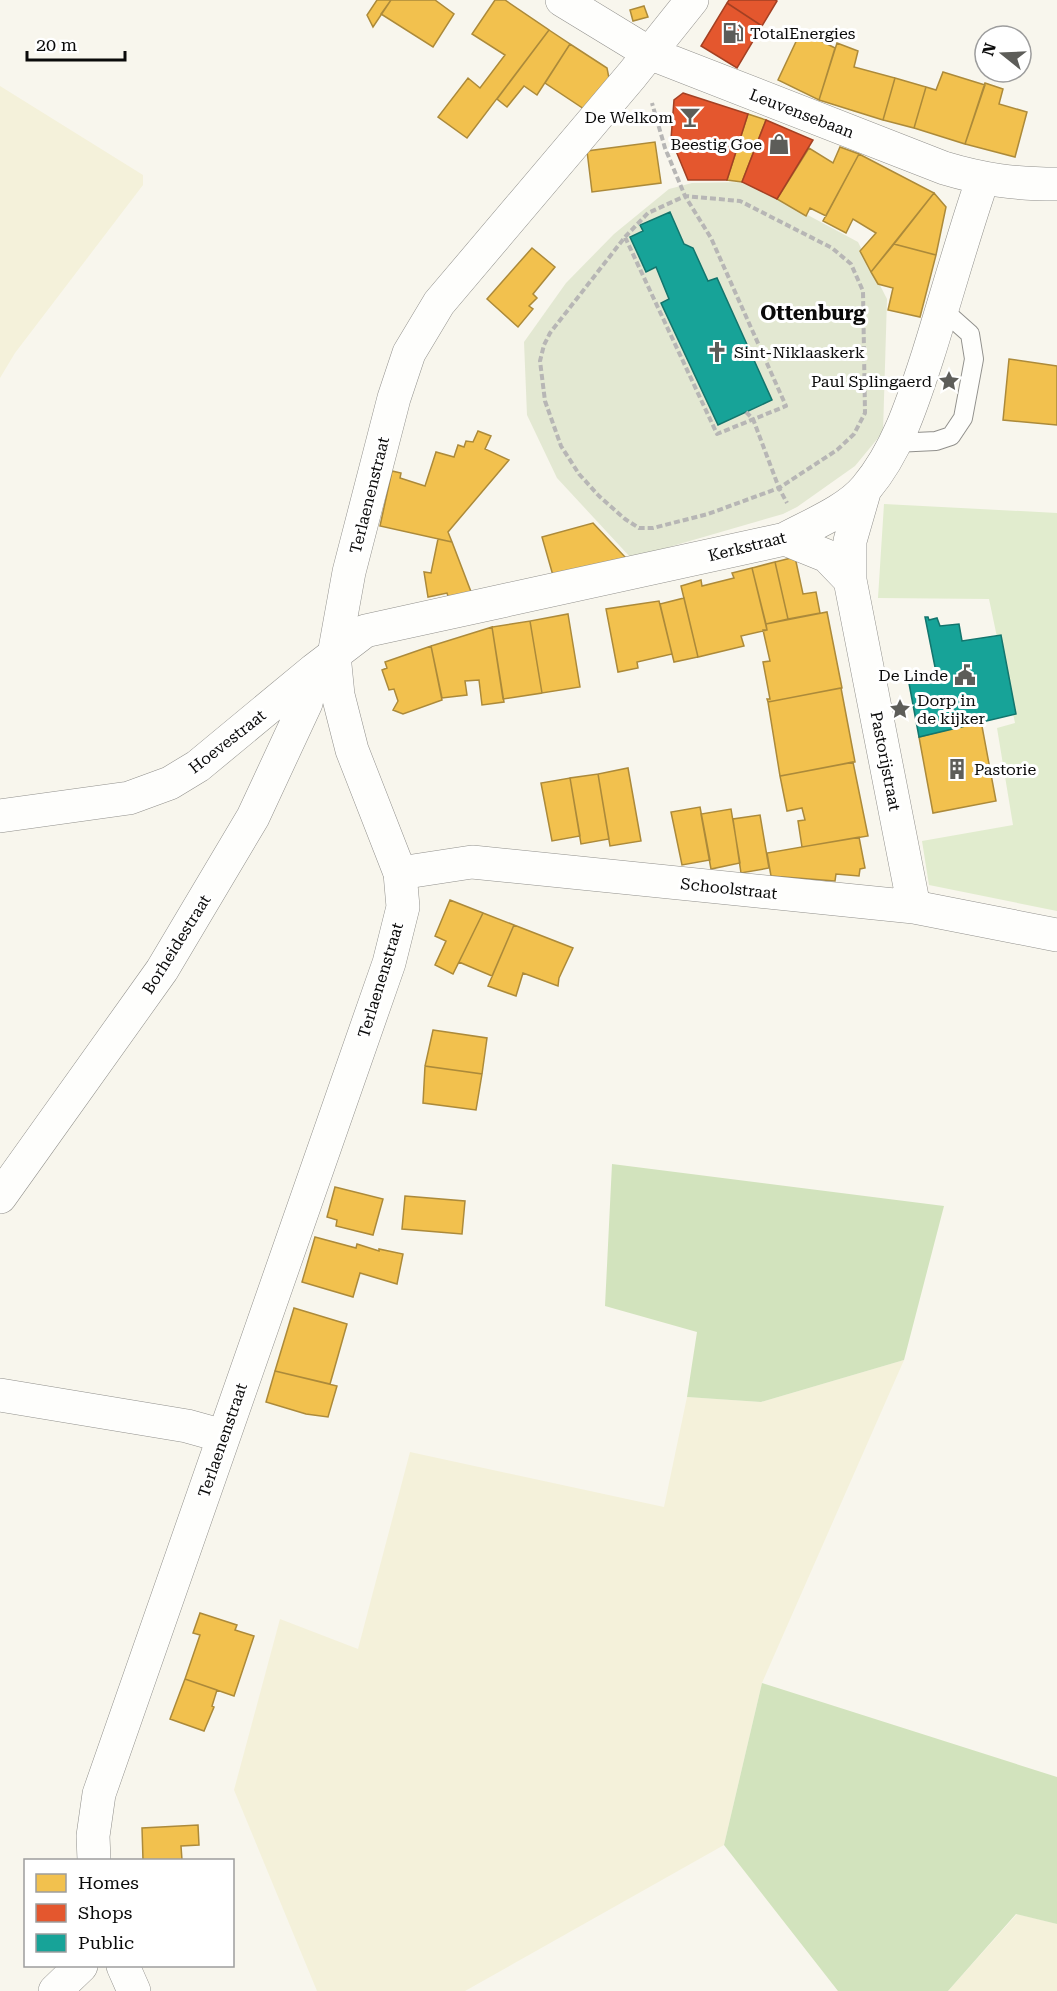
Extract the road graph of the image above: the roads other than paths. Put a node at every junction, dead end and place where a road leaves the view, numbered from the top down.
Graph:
1 (561, 0) edge
2 (692, 0) edge
3 (640, 64) junction
4 (980, 178) junction
5 (1057, 184) edge
6 (943, 310) junction
7 (895, 443) junction
8 (865, 489) junction
9 (794, 534) junction
10 (850, 580) junction
11 (324, 663) junction
12 (0, 816) edge
13 (400, 873) junction
14 (914, 907) junction
15 (1057, 935) edge
16 (0, 1197) edge
17 (0, 1395) edge
18 (223, 1436) junction
19 (94, 1859) edge
20 (79, 1967) edge
21 (124, 1967) edge
22 (55, 1991) edge
23 (134, 1991) edge

1 - 3 street, Leuvensebaan
2 - 3 street, Terlaenenstraat
3 - 4 street, Leuvensebaan
3 - 11 street, Terlaenenstraat
4 - 5 street, Leuvensebaan
4 - 6 street, Kerkstraat
6 - 7 street, Kerkstraat
6 - 7 lane
7 - 8 street, Kerkstraat
8 - 9 street, Kerkstraat
8 - 10 street, Pastorijstraat
9 - 10 street
9 - 11 street, Kerkstraat
10 - 14 street, Pastorijstraat
11 - 12 street, Hoevestraat
11 - 13 street, Terlaenenstraat
11 - 16 street, Borheidestraat
13 - 14 street, Schoolstraat
13 - 18 street, Terlaenenstraat
14 - 15 street, Schoolstraat
17 - 18 street
18 - 19 street, Terlaenenstraat
20 - 22 street
21 - 23 street

